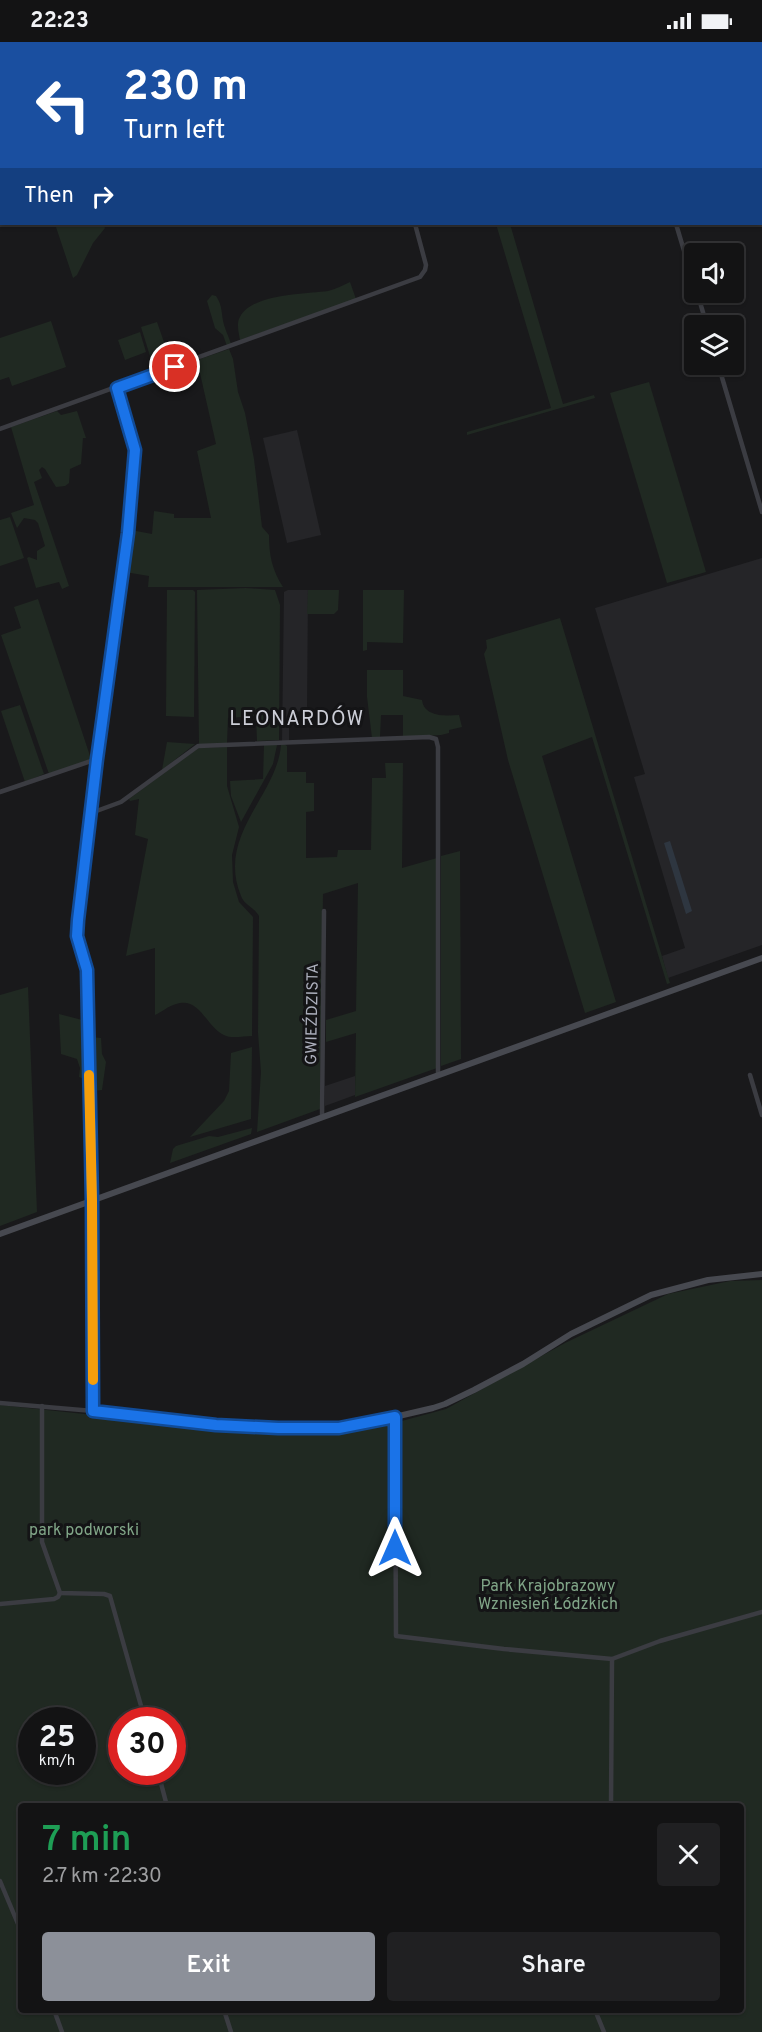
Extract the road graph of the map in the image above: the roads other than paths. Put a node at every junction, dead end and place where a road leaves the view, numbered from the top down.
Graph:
1 (415, 225) edge
2 (676, 225) edge
3 (684, 251) edge
4 (721, 375) edge
5 (117, 388) junction
6 (0, 429) edge
7 (762, 512) edge
8 (97, 759) junction
9 (0, 792) edge
10 (91, 813) junction
11 (324, 911) dead end
12 (762, 958) edge
13 (438, 1075) junction
14 (750, 1075) dead end
15 (762, 1115) edge
16 (322, 1117) junction
17 (92, 1201) junction
18 (0, 1234) edge
19 (762, 1274) edge
20 (0, 1403) edge
21 (42, 1406) junction
22 (93, 1411) junction
23 (395, 1417) junction
24 (60, 1593) junction
25 (0, 1604) edge
26 (762, 1612) edge
27 (612, 1659) junction
28 (141, 1707) edge
29 (162, 1785) edge
30 (166, 1803) edge
31 (611, 1803) edge
32 (0, 1881) edge
33 (18, 1924) edge
34 (55, 2013) edge
35 (225, 2013) edge
36 (596, 2013) edge
37 (62, 2032) edge
38 (231, 2032) edge
39 (604, 2032) edge

1 - 5 street
2 - 3 street
4 - 7 street
5 - 6 street
5 - 8 street
8 - 9 street
8 - 10 street
10 - 13 street
10 - 17 street
11 - 16 street, GWIEŹDZISTA
12 - 13 street
13 - 16 street
14 - 15 street
16 - 17 street
17 - 18 street
17 - 22 street
19 - 23 street
20 - 21 street
21 - 22 street
21 - 24 street
22 - 23 street
23 - 27 street
24 - 25 street
24 - 28 street
26 - 27 street
27 - 31 street
29 - 30 street
32 - 33 street
34 - 37 street
35 - 38 street
36 - 39 street

